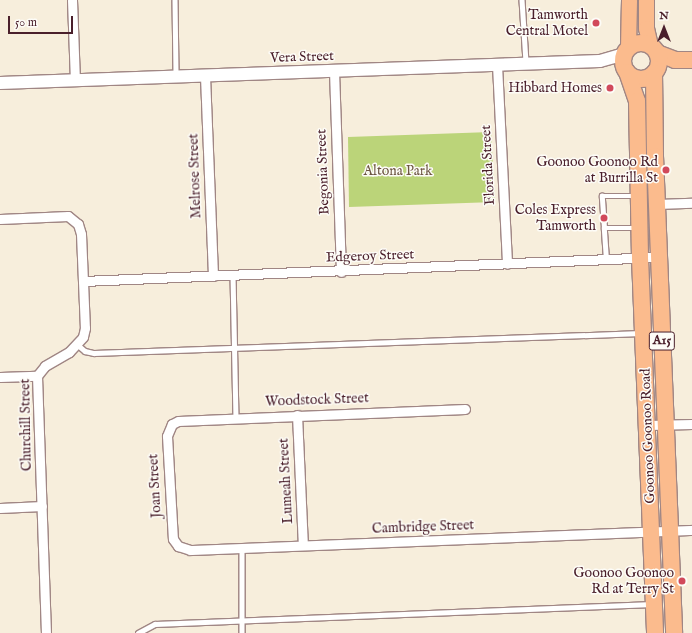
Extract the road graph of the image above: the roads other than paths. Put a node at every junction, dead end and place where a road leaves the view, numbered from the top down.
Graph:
1 (72, 0) edge
2 (174, 0) edge
3 (522, 0) edge
4 (629, 0) edge
5 (646, 0) edge
6 (654, 49) junction
7 (626, 60) junction
8 (692, 60) edge
9 (526, 64) junction
10 (497, 65) junction
11 (692, 68) edge
12 (334, 71) junction
13 (656, 72) junction
14 (205, 76) junction
15 (176, 77) junction
16 (75, 81) junction
17 (0, 84) edge
18 (640, 195) junction
19 (692, 203) edge
20 (657, 204) junction
21 (0, 218) edge
22 (604, 228) junction
23 (640, 228) junction
24 (659, 257) junction
25 (640, 258) junction
26 (606, 260) junction
27 (507, 264) junction
28 (341, 272) junction
29 (233, 275) junction
30 (213, 276) junction
31 (82, 282) junction
32 (644, 333) junction
33 (78, 345) junction
34 (234, 347) junction
35 (38, 376) junction
36 (0, 377) edge
37 (465, 409) dead end
38 (297, 415) junction
39 (236, 418) junction
40 (172, 424) joint
41 (692, 424) edge
42 (647, 425) junction
43 (666, 425) junction
44 (42, 506) junction
45 (0, 508) edge
46 (692, 530) edge
47 (670, 531) junction
48 (652, 532) junction
49 (303, 545) junction
50 (178, 546) joint
51 (242, 548) junction
52 (654, 604) junction
53 (242, 620) junction
54 (46, 633) edge
55 (138, 633) edge
56 (242, 633) edge
57 (656, 633) edge
58 (674, 633) edge

1 - 16 street
2 - 15 lane
3 - 9 lane
4 - 7 main road, Goonoo Goonoo Road
5 - 6 main road
6 - 7 highway
6 - 8 highway
6 - 13 highway, A15
7 - 9 street, Vera Street
7 - 13 highway
7 - 18 highway, Goonoo Goonoo Road / A15
9 - 10 street, Vera Street
10 - 12 street, Vera Street
10 - 27 street, Florida Street
11 - 13 highway
12 - 14 street, Vera Street
12 - 28 street, Begonia Street
13 - 20 highway, Goonoo Goonoo Road / A15
14 - 15 street, Vera Street
14 - 30 street, Melrose Street
15 - 16 street, Vera Street
16 - 17 street, Vera Street
18 - 22 lane
18 - 23 highway, Goonoo Goonoo Road / A15
19 - 20 street
20 - 24 highway, Goonoo Goonoo Road / A15
21 - 31 street
22 - 23 lane
22 - 26 lane
23 - 25 highway, Goonoo Goonoo Road / A15
24 - 25 street, Edgeroy Street
24 - 43 highway, Goonoo Goonoo Road / A15
25 - 26 street, Edgeroy Street
25 - 32 highway, Goonoo Goonoo Road / A15
26 - 27 street, Edgeroy Street
27 - 28 street, Edgeroy Street
28 - 29 street, Edgeroy Street
29 - 30 street, Edgeroy Street
29 - 34 lane
30 - 31 street, Edgeroy Street
31 - 33 street
32 - 34 lane
32 - 42 highway, Goonoo Goonoo Road / A15
33 - 34 lane
33 - 35 street, Churchill Street
34 - 39 lane
35 - 36 street
35 - 44 street, Churchill Street
37 - 38 street, Woodstock Street
38 - 39 street, Woodstock Street
38 - 49 street, Lumeah Street
39 - 40 street, Woodstock Street
40 - 50 street, Joan Street
41 - 43 street
42 - 43 street
42 - 48 highway, Goonoo Goonoo Road / A15
43 - 47 highway, Goonoo Goonoo Road / A15
44 - 45 street
44 - 54 street, Churchill Street
46 - 47 street, Cambridge Street
47 - 48 street, Cambridge Street
47 - 58 highway, Goonoo Goonoo Road / A15
48 - 49 street, Cambridge Street
48 - 52 highway, Goonoo Goonoo Road / A15
49 - 51 street, Cambridge Street
50 - 51 street, Cambridge Street
51 - 53 lane
52 - 53 lane
52 - 57 highway, Goonoo Goonoo Road / A15
53 - 55 lane
53 - 56 lane

